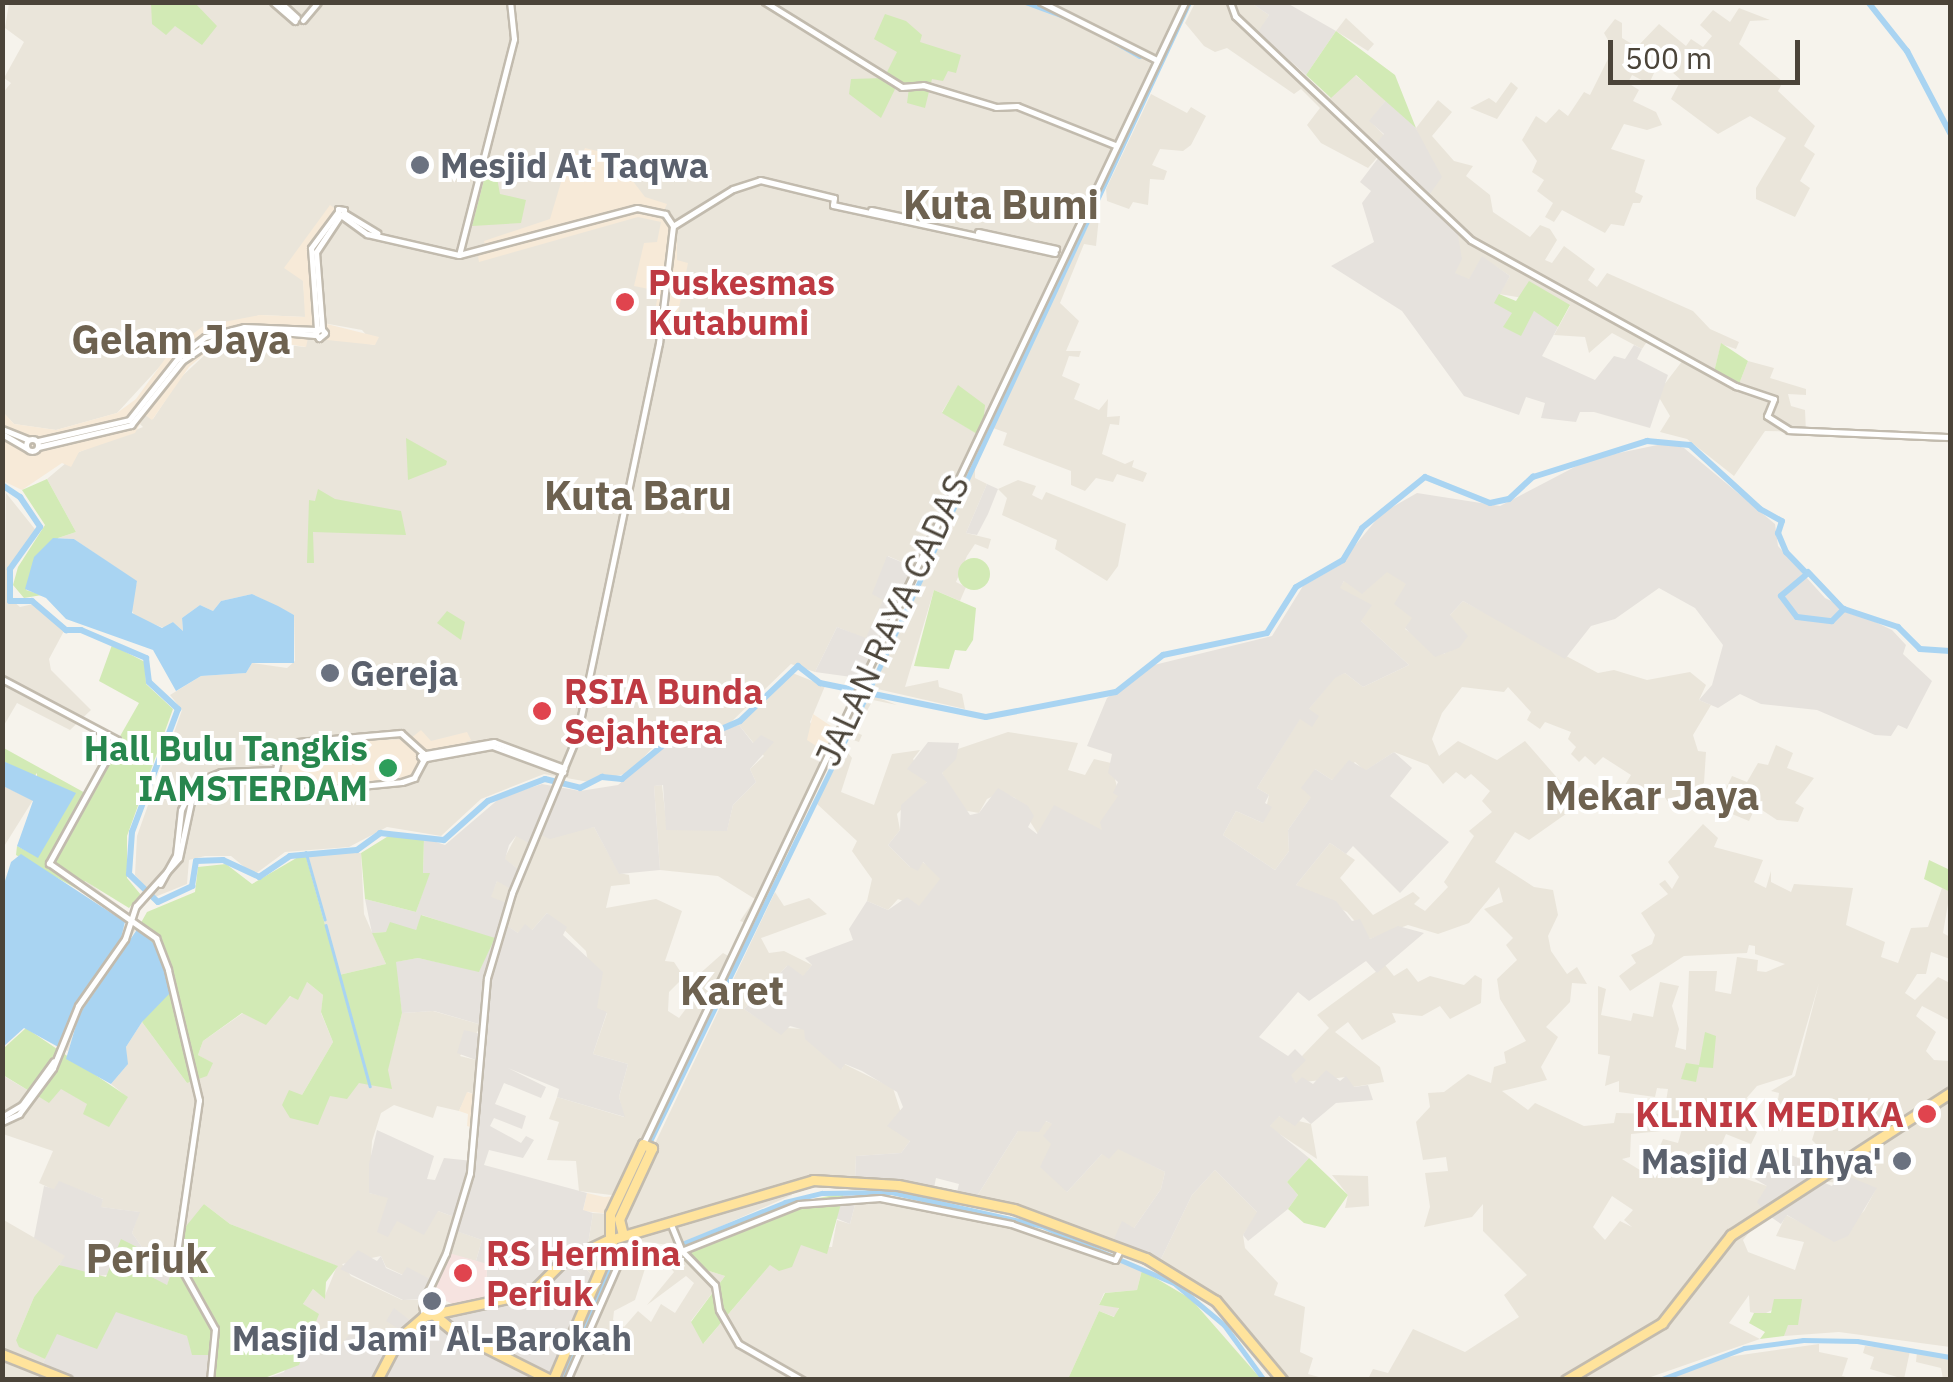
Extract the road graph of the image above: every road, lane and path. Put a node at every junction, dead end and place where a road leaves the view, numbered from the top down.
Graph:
1 (277, 2) edge
2 (316, 2) edge
3 (510, 2) edge
4 (765, 2) edge
5 (1041, 2) edge
6 (1185, 2) edge
7 (1230, 2) edge
8 (1157, 60) junction
9 (1116, 146) junction
10 (673, 226) junction
11 (1068, 246) junction
12 (1055, 251) junction
13 (460, 254) junction
14 (1062, 260) junction
15 (2, 431) edge
16 (1950, 437) edge
17 (29, 439) junction
18 (38, 444) junction
19 (26, 448) junction
20 (2, 679) edge
21 (425, 756) junction
22 (275, 771) junction
23 (562, 772) junction
24 (131, 921) junction
25 (1950, 1093) edge
26 (2, 1119) edge
27 (647, 1146) joint
28 (669, 1220) junction
29 (617, 1237) junction
30 (680, 1247) junction
31 (1120, 1249) junction
32 (428, 1314) junction
33 (2, 1354) edge
34 (547, 1379) edge
35 (68, 1380) edge
36 (210, 1380) edge
37 (377, 1380) edge
38 (566, 1380) edge
39 (802, 1380) edge
40 (1282, 1380) edge
41 (1566, 1380) edge

1 - 2 street
3 - 13 street
4 - 9 street
5 - 8 street
6 - 8 street, JALAN RAYA CADAS
7 - 16 street
8 - 9 street, JALAN RAYA CADAS
9 - 11 street, JALAN RAYA CADAS
10 - 12 street
10 - 13 street
10 - 23 street
11 - 12 street
11 - 14 street, JALAN RAYA CADAS
12 - 14 street
13 - 18 street
14 - 27 street, JALAN RAYA CADAS
15 - 17 street
15 - 19 street
17 - 18 street
17 - 19 street
18 - 19 street
20 - 24 street
21 - 22 street
21 - 22 street
21 - 23 street
22 - 24 street
23 - 32 street
24 - 26 street
24 - 36 street
25 - 41 main road
27 - 29 main road, JALAN RAYA CADAS
28 - 29 main road
28 - 30 street
28 - 31 main road
29 - 32 main road
29 - 34 main road, JALAN RAYA CADAS
30 - 31 street
30 - 38 street
30 - 39 street
31 - 40 main road
32 - 34 main road
32 - 37 main road
33 - 35 main road

